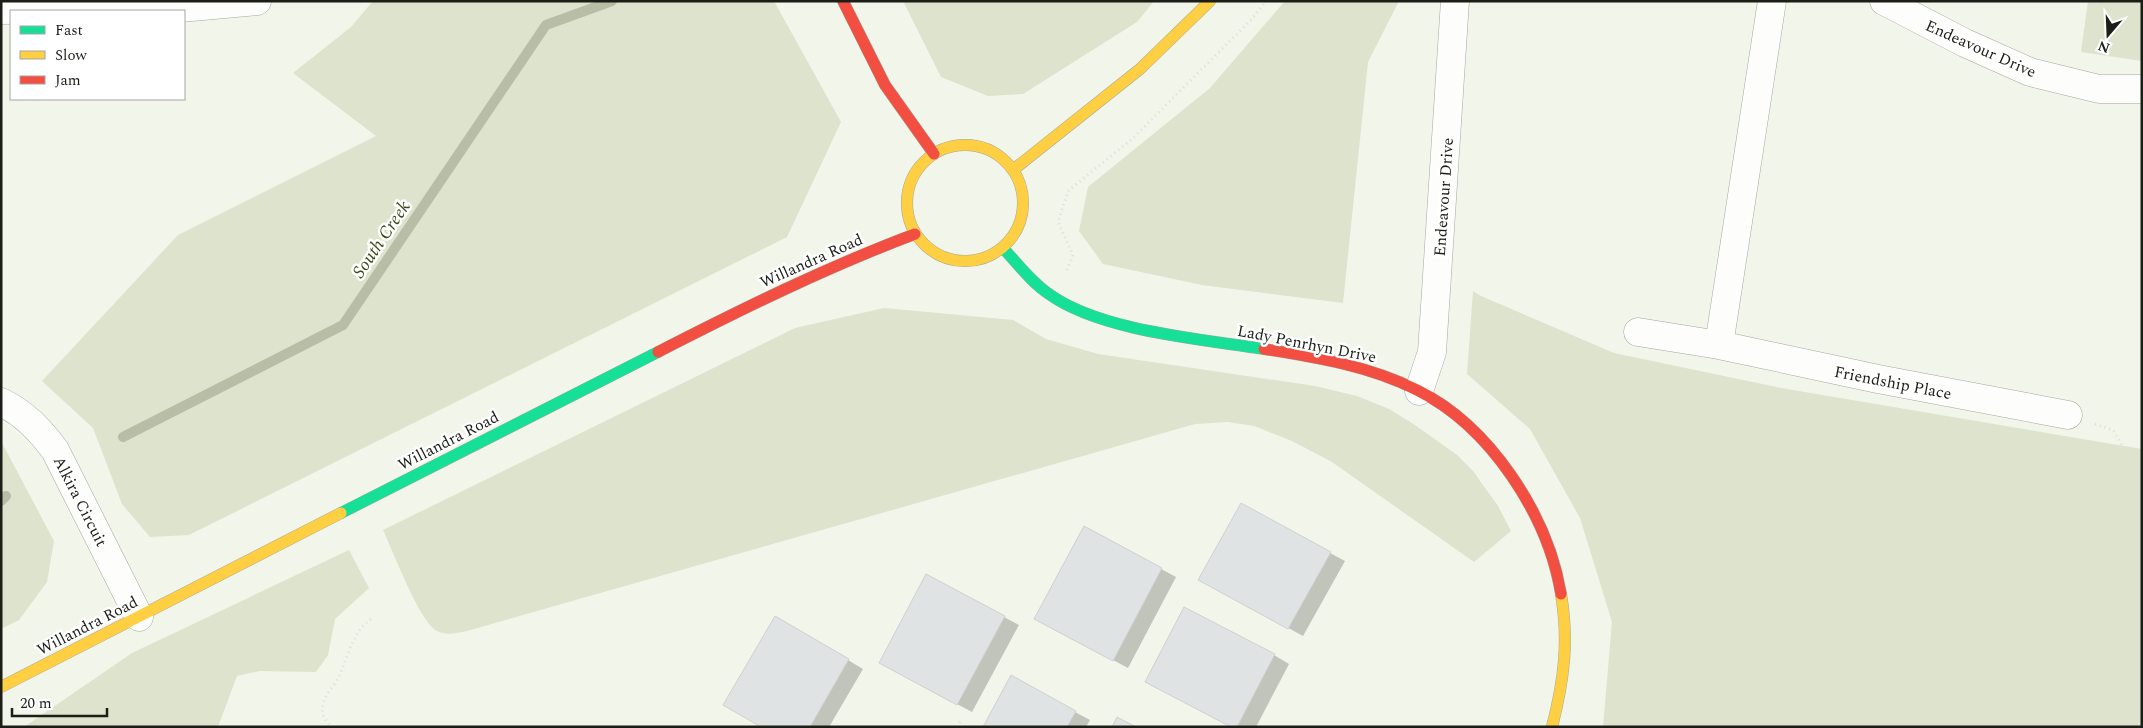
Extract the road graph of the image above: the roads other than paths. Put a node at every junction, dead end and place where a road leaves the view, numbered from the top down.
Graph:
1 (257, 1) edge
2 (843, 1) edge
3 (1210, 1) edge
4 (1455, 1) edge
5 (1772, 1) edge
6 (1884, 1) edge
7 (1, 10) edge
8 (2142, 89) edge
9 (934, 154) junction
10 (1013, 170) junction
11 (914, 234) junction
12 (1003, 248) junction
13 (1638, 332) dead end
14 (1719, 344) junction
15 (1419, 391) junction
16 (1, 402) edge
17 (2068, 415) road end
18 (140, 617) junction
19 (1, 687) edge
20 (1552, 727) edge

1 - 7 street
2 - 9 main road
3 - 10 main road
4 - 15 street, Endeavour Drive
5 - 14 street
6 - 8 street, Endeavour Drive
9 - 10 main road
9 - 11 main road
10 - 12 main road
11 - 12 main road
11 - 18 main road, Willandra Road
12 - 15 main road, Lady Penrhyn Drive
13 - 14 street, Friendship Place
14 - 17 street, Friendship Place
15 - 20 main road, Lady Penrhyn Drive
16 - 18 street, Alkira Circuit
18 - 19 main road, Willandra Road

